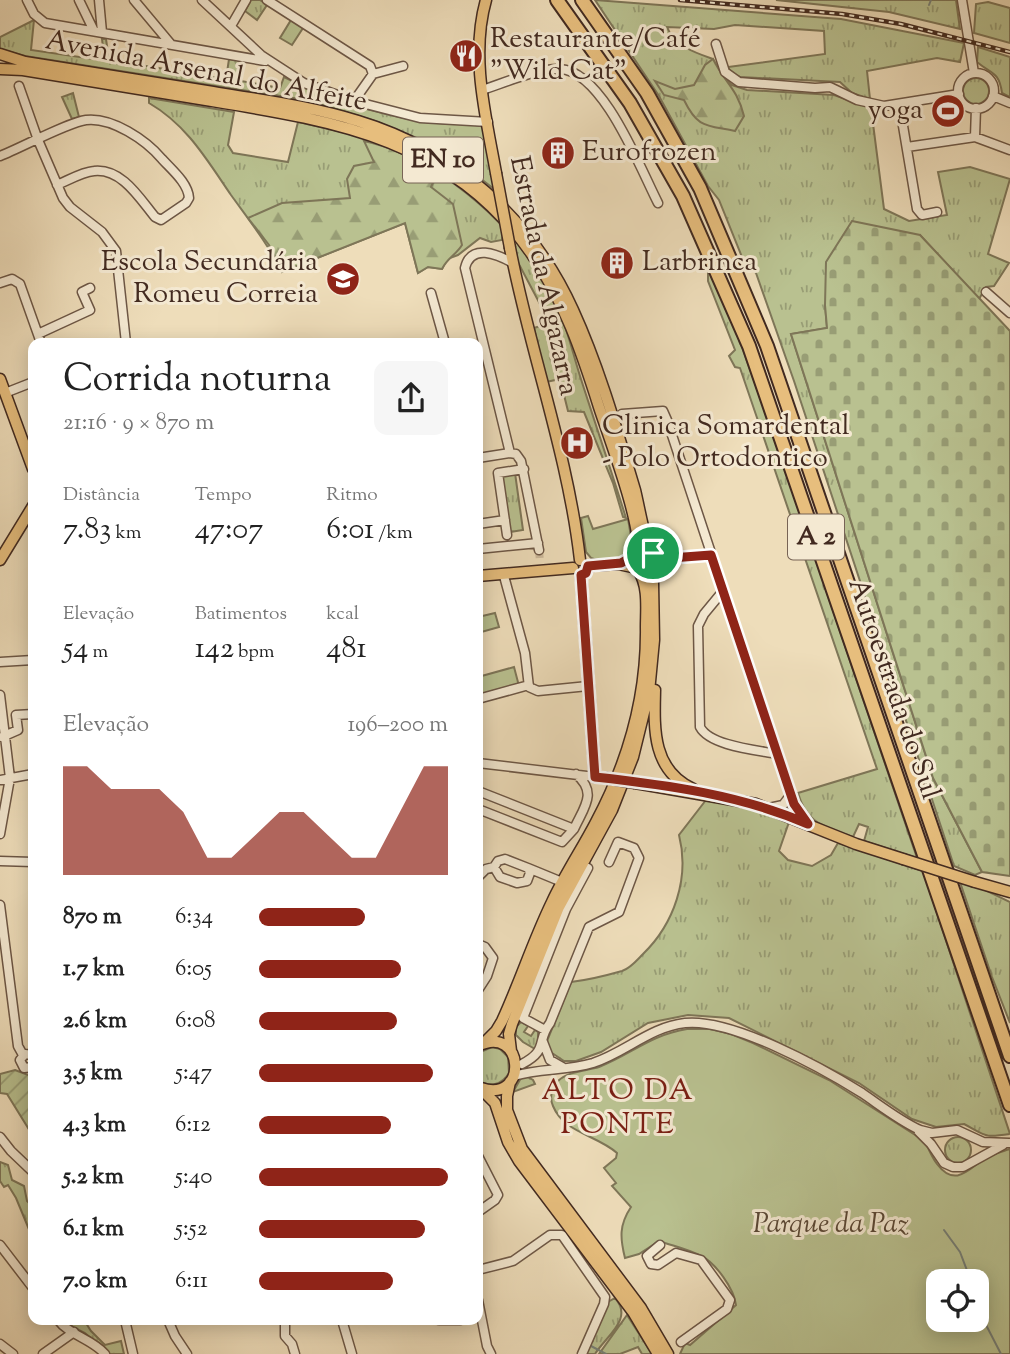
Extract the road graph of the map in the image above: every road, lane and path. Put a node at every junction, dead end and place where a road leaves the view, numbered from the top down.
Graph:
1 (27, 0) edge
2 (79, 0) edge
3 (99, 0) edge
4 (134, 0) edge
5 (202, 0) edge
6 (246, 0) edge
7 (267, 0) edge
8 (486, 0) edge
9 (557, 0) edge
10 (582, 0) edge
11 (962, 0) edge
12 (970, 0) edge
13 (231, 26) junction
14 (98, 31) junction
15 (240, 34) junction
16 (170, 43) junction
17 (716, 44) dead end
18 (0, 54) edge
19 (230, 54) junction
20 (271, 63) junction
21 (403, 66) dead end
22 (0, 69) edge
23 (974, 73) junction
24 (373, 74) junction
25 (19, 86) dead end
26 (482, 90) junction
27 (959, 94) junction
28 (993, 96) junction
29 (354, 101) junction
30 (1010, 103) edge
31 (976, 108) junction
32 (902, 120) dead end
33 (488, 122) junction
34 (975, 137) junction
35 (38, 140) junction
36 (906, 147) junction
37 (1010, 150) edge
38 (0, 156) edge
39 (57, 185) junction
40 (658, 203) dead end
41 (937, 212) dead end
42 (513, 263) junction
43 (0, 283) edge
44 (90, 288) dead end
45 (986, 292) dead end
46 (431, 293) dead end
47 (1010, 313) edge
48 (40, 338) edge
49 (125, 338) edge
50 (444, 338) edge
51 (482, 338) edge
52 (483, 342) edge
53 (28, 383) edge
54 (2, 387) edge
55 (622, 414) dead end
56 (510, 453) junction
57 (28, 455) edge
58 (483, 457) edge
59 (524, 469) junction
60 (28, 514) edge
61 (505, 520) junction
62 (483, 523) edge
63 (508, 535) dead end
64 (483, 549) edge
65 (711, 555) junction
66 (0, 560) edge
67 (655, 561) junction
68 (637, 562) junction
69 (580, 567) junction
70 (483, 571) edge
71 (483, 576) edge
72 (500, 576) junction
73 (723, 591) junction
74 (654, 606) junction
75 (28, 660) edge
76 (0, 663) edge
77 (529, 685) junction
78 (588, 686) junction
79 (0, 695) edge
80 (483, 698) edge
81 (28, 714) edge
82 (2, 737) edge
83 (777, 754) junction
84 (483, 763) edge
85 (576, 774) junction
86 (28, 775) edge
87 (10, 778) junction
88 (601, 778) junction
89 (0, 780) edge
90 (483, 793) edge
91 (712, 795) junction
92 (791, 798) junction
93 (769, 808) junction
94 (483, 811) edge
95 (788, 816) junction
96 (808, 824) junction
97 (574, 829) junction
98 (0, 834) edge
99 (0, 861) edge
100 (28, 862) edge
101 (609, 862) dead end
102 (494, 867) junction
103 (528, 868) junction
104 (588, 868) dead end
105 (483, 872) edge
106 (562, 882) junction
107 (1010, 892) edge
108 (0, 905) edge
109 (483, 946) edge
110 (483, 982) edge
111 (545, 1030) junction
112 (483, 1042) edge
113 (543, 1042) junction
114 (483, 1045) edge
115 (28, 1054) edge
116 (23, 1055) junction
117 (1010, 1056) edge
118 (516, 1057) junction
119 (566, 1068) junction
120 (28, 1069) edge
121 (544, 1070) junction
122 (512, 1079) junction
123 (483, 1088) edge
124 (483, 1090) edge
125 (1010, 1105) edge
126 (905, 1122) junction
127 (953, 1131) junction
128 (968, 1134) junction
129 (0, 1137) edge
130 (1009, 1143) edge
131 (940, 1157) junction
132 (969, 1163) junction
133 (483, 1165) edge
134 (28, 1167) edge
135 (483, 1208) edge
136 (0, 1245) edge
137 (660, 1245) dead end
138 (483, 1269) edge
139 (28, 1281) edge
140 (61, 1325) edge
141 (126, 1325) edge
142 (170, 1325) edge
143 (285, 1325) edge
144 (344, 1325) edge
145 (482, 1325) edge
146 (74, 1332) junction
147 (681, 1342) dead end
148 (0, 1344) edge
149 (13, 1354) edge
150 (43, 1354) edge
151 (105, 1354) edge
152 (133, 1354) edge
153 (187, 1354) edge
154 (295, 1354) edge
155 (352, 1354) edge
156 (491, 1354) edge
157 (582, 1354) edge
158 (658, 1354) edge
159 (668, 1354) edge

1 - 14 street
2 - 14 street
3 - 14 street
4 - 16 street
5 - 13 street
6 - 13 street
7 - 24 street
8 - 26 main road, Estrada da Algazarra
9 - 125 highway, Autoestrada do Sul / A 2
10 - 117 highway, Autoestrada do Sul / A 2
11 - 12 street
11 - 23 street
13 - 15 street
14 - 16 street
15 - 19 street
15 - 20 street
16 - 19 street
17 - 27 street
18 - 67 main road, Avenida Arsenal do Alfeite / EN 10
19 - 20 street
20 - 29 street
21 - 24 street
22 - 68 main road, Avenida Arsenal do Alfeite / EN 10
23 - 27 street
23 - 28 street
24 - 29 street
25 - 35 street
26 - 33 main road, Estrada da Algazarra
26 - 40 street
27 - 31 street
28 - 30 street
28 - 31 street
29 - 33 street
31 - 34 street
32 - 36 street
33 - 42 main road, Estrada da Algazarra, bridge
34 - 36 street
34 - 37 street
35 - 38 street
35 - 39 street
35 - 39 street
36 - 41 street
39 - 49 street
42 - 51 street
42 - 69 main road, Estrada da Algazarra
43 - 48 street
44 - 48 street
45 - 47 street
46 - 50 street
52 - 56 street
53 - 54 street
54 - 57 main road
55 - 65 street
56 - 58 street
56 - 59 street
59 - 61 street
59 - 64 street
60 - 66 main road
61 - 62 street
61 - 63 street
65 - 67 street
65 - 73 street
67 - 68 main road
67 - 68 main road
67 - 74 main road, Avenida Arsenal do Alfeite
68 - 69 main road
68 - 106 main road, Avenida Arsenal do Alfeite
69 - 72 main road
69 - 78 main road, Estrada da Algazarra
70 - 72 main road
71 - 72 main road
72 - 77 street
73 - 83 street
73 - 83 street
74 - 91 main road
74 - 118 main road, Avenida Arsenal do Alfeite
75 - 76 street
77 - 78 street
77 - 80 street
78 - 88 main road, Estrada da Algazarra
79 - 82 street
81 - 82 street
82 - 87 street
83 - 92 street
84 - 85 street
85 - 88 street
85 - 97 street
86 - 87 street
87 - 89 street
87 - 98 street
88 - 91 main road, bridge
90 - 97 street
91 - 93 main road
92 - 93 street
92 - 95 street
92 - 96 street
93 - 95 main road
94 - 97 street
95 - 96 main road
96 - 107 main road, bridge
99 - 100 street
101 - 111 street
102 - 103 street
102 - 103 street
102 - 105 street
103 - 106 street
104 - 111 street
106 - 112 main road, Avenida Arsenal do Alfeite
108 - 116 street
109 - 110 street
111 - 113 street
113 - 118 street
113 - 119 street
114 - 118 main road
115 - 116 street
116 - 120 street
118 - 121 street
118 - 122 main road, Avenida Arsenal do Alfeite
119 - 121 street
119 - 126 street
121 - 122 street
122 - 123 main road
122 - 159 main road
124 - 158 main road
126 - 127 street
126 - 131 street
127 - 128 street
127 - 131 street
128 - 130 street
128 - 132 street
129 - 134 street
130 - 132 street
131 - 132 street
133 - 135 street
136 - 139 street
137 - 147 street
138 - 157 street
140 - 146 street
141 - 152 street
142 - 153 street
143 - 154 street
144 - 155 street
145 - 156 street
146 - 150 street
146 - 151 street
148 - 149 street

